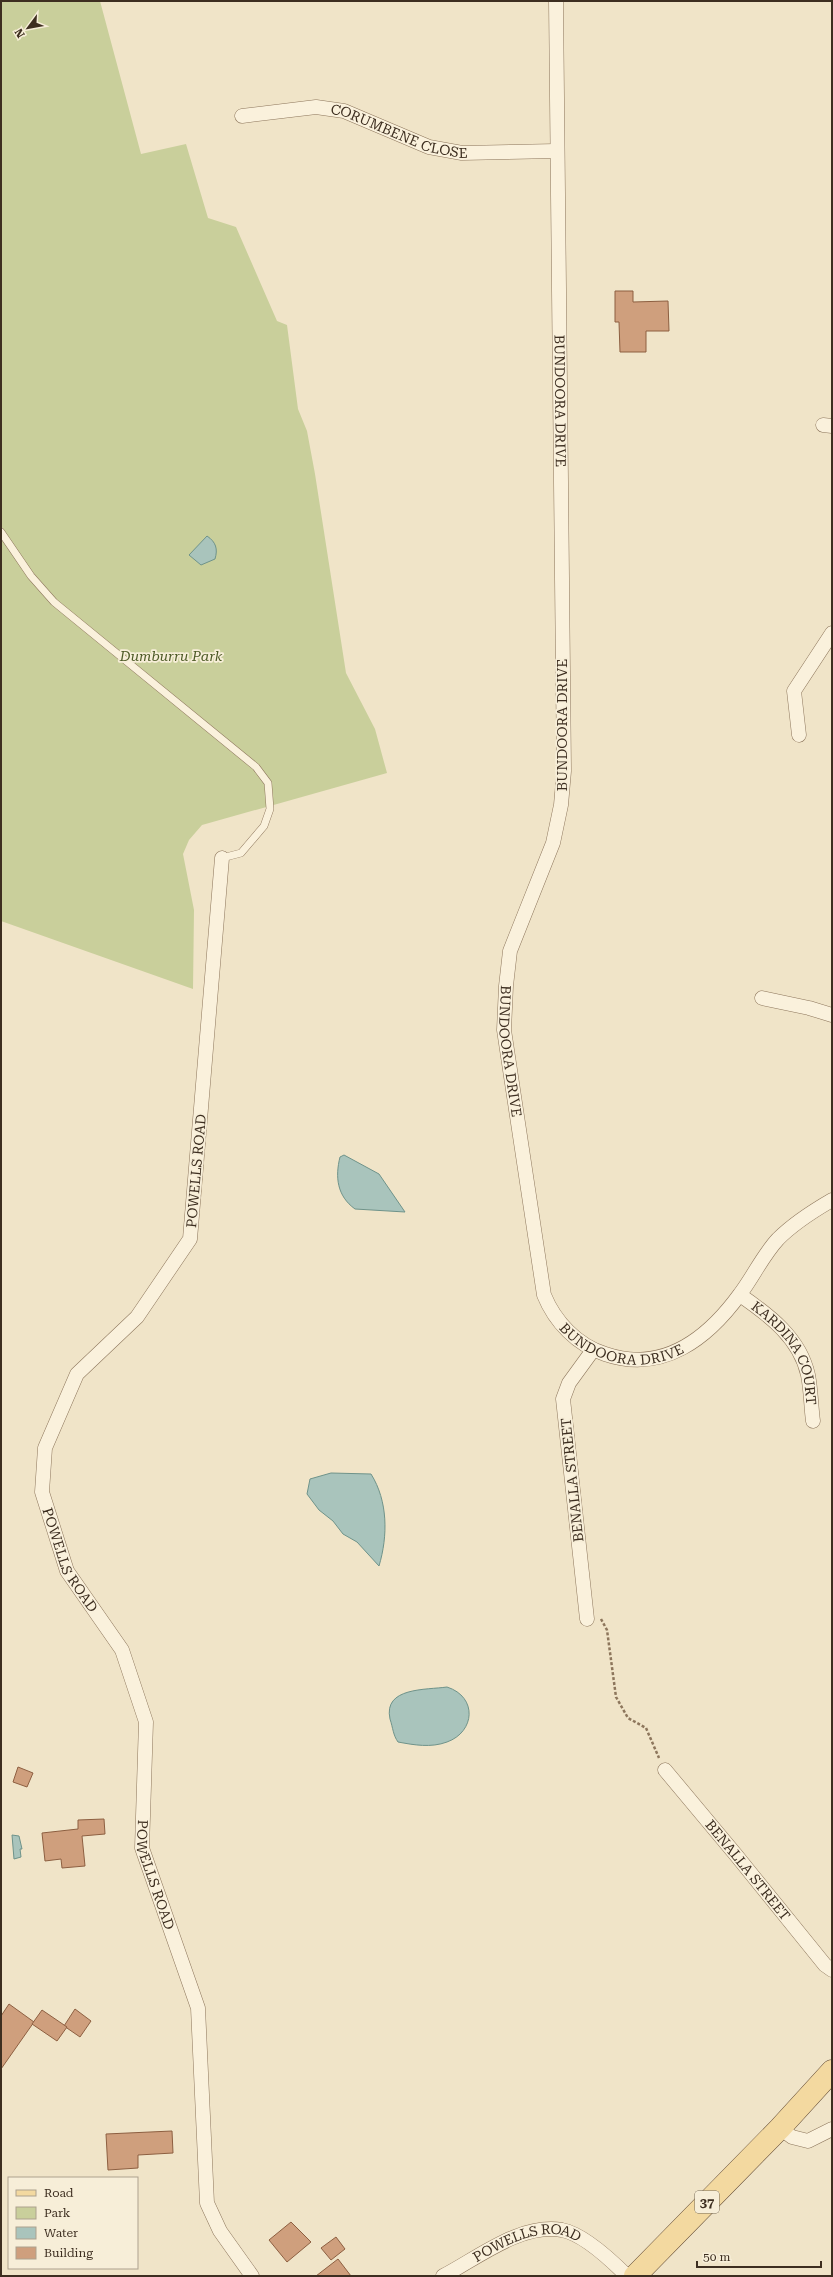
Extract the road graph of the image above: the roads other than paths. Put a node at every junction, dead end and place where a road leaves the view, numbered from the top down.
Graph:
1 (556, 1) edge
2 (242, 116) dead end
3 (556, 151) junction
4 (1, 532) edge
5 (832, 633) edge
6 (799, 735) dead end
7 (222, 858) joint
8 (762, 998) dead end
9 (832, 1015) edge
10 (832, 1200) edge
11 (740, 1295) junction
12 (593, 1350) junction
13 (813, 1421) dead end
14 (586, 1616) road end
15 (664, 1770) road end
16 (832, 1970) edge
17 (832, 2071) edge
18 (780, 2128) junction
19 (832, 2129) edge
20 (252, 2276) edge
21 (443, 2276) edge
22 (627, 2276) edge
23 (635, 2276) edge

1 - 3 street, BUNDOORA DRIVE
2 - 3 street, CORUMBENE CLOSE
3 - 12 street, BUNDOORA DRIVE
4 - 7 lane
5 - 6 street
7 - 20 street, POWELLS ROAD
8 - 9 street
10 - 11 street, BUNDOORA DRIVE
11 - 12 street, BUNDOORA DRIVE
11 - 13 street, KARDINA COURT
12 - 14 street, BENALLA STREET
15 - 16 street, BENALLA STREET
17 - 18 main road, 37
18 - 19 street
18 - 23 main road, 37
21 - 22 street, POWELLS ROAD

